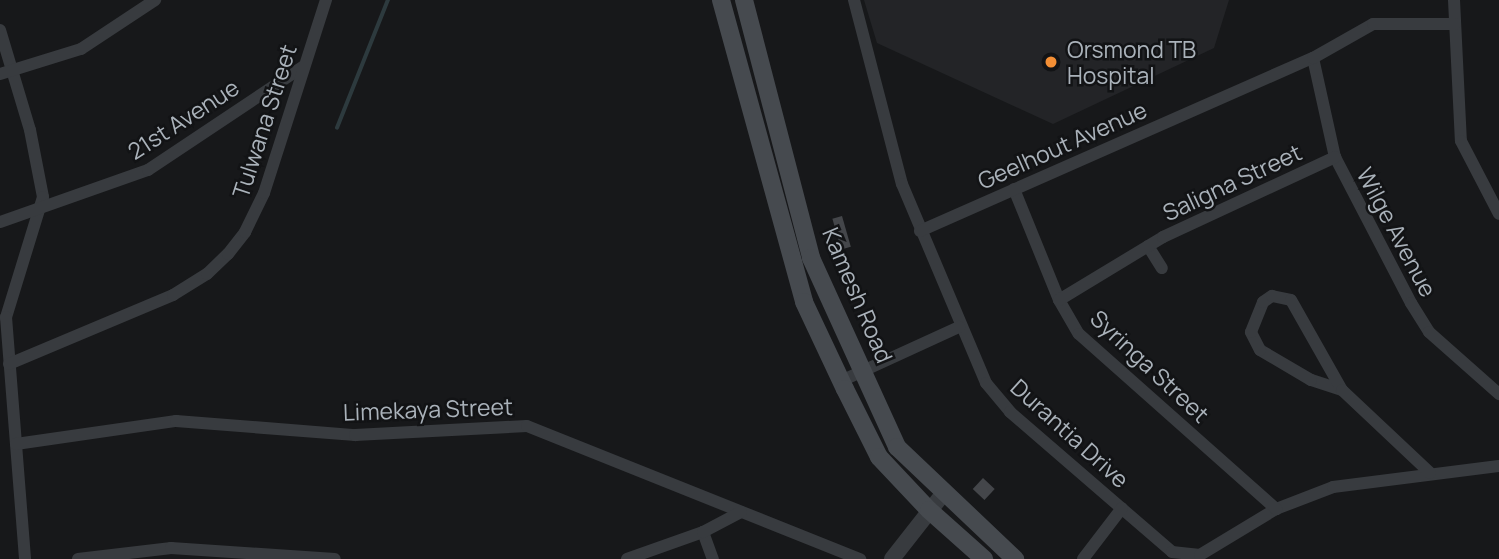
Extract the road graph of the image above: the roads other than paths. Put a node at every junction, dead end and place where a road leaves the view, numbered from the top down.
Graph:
1 (155, 0) edge
2 (326, 0) edge
3 (722, 0) edge
4 (744, 0) edge
5 (853, 0) edge
6 (1454, 0) edge
7 (1455, 24) junction
8 (0, 30) edge
9 (1313, 58) junction
10 (304, 66) junction
11 (13, 69) junction
12 (0, 74) edge
13 (1335, 157) junction
14 (1014, 190) junction
15 (41, 209) junction
16 (1499, 214) edge
17 (0, 222) edge
18 (920, 231) junction
19 (1148, 246) junction
20 (1162, 268) dead end
21 (1059, 300) junction
22 (959, 327) junction
23 (9, 364) junction
24 (864, 372) junction
25 (841, 381) junction
26 (1342, 390) junction
27 (1499, 394) edge
28 (16, 444) junction
29 (1499, 466) edge
30 (1430, 473) junction
31 (943, 494) junction
32 (1122, 508) junction
33 (1276, 509) junction
34 (929, 510) junction
35 (741, 512) junction
36 (702, 532) junction
37 (196, 554) edge
38 (25, 559) edge
39 (78, 559) edge
40 (335, 559) edge
41 (627, 559) edge
42 (713, 559) edge
43 (860, 559) edge
44 (892, 559) edge
45 (984, 559) edge
46 (1015, 559) edge
47 (1083, 559) edge

1 - 11 street
2 - 10 street, Tulwana Street
3 - 25 main road, Kamesh Road
4 - 24 main road, Kamesh Road
5 - 18 street, Durantia Drive
6 - 7 street
7 - 9 street, Geelhout Avenue
7 - 16 street
8 - 11 street
9 - 13 street, Wilge Avenue
9 - 14 street, Geelhout Avenue
10 - 15 street, 21st Avenue
10 - 23 street, Tulwana Street
11 - 12 street
11 - 15 street
13 - 19 street, Saligna Street
13 - 27 street, Wilge Avenue
14 - 18 street, Geelhout Avenue
14 - 21 street, Syringa Street
15 - 17 street, 21st Avenue
15 - 23 street
18 - 22 street, Durantia Drive
19 - 20 street, Saligna Street
19 - 21 street, Saligna Street
21 - 33 street, Syringa Street
22 - 24 street
22 - 32 street, Durantia Drive
23 - 28 street
24 - 25 street
24 - 31 main road, Kamesh Road
25 - 34 main road, Kamesh Road
26 - 26 street
26 - 30 street
28 - 35 street, Limekaya Street
28 - 38 street
29 - 30 street, Durantia Drive
30 - 33 street, Durantia Drive
31 - 34 street
31 - 46 main road, Kamesh Road
32 - 33 street, Durantia Drive
32 - 47 street
34 - 44 street
34 - 45 main road, Kamesh Road
35 - 36 street
35 - 43 street, Limekaya Street
36 - 41 street
36 - 42 street
37 - 39 street
37 - 40 street

